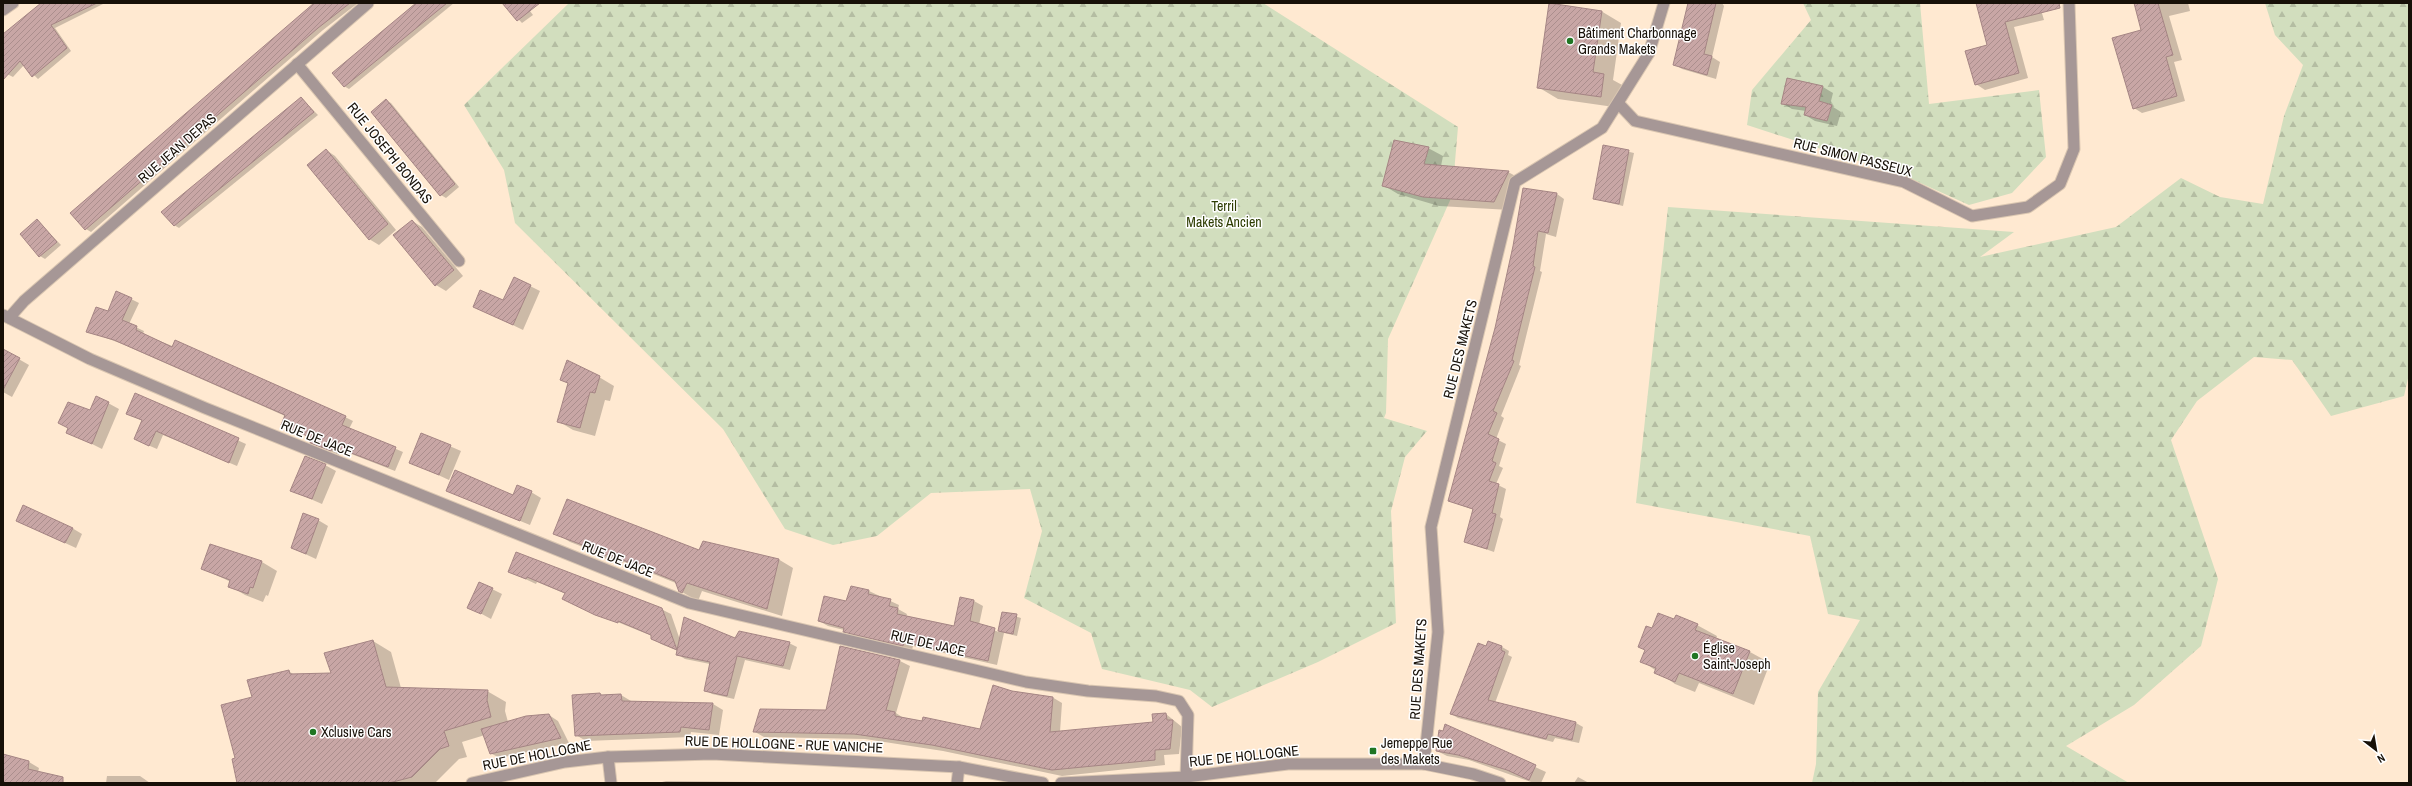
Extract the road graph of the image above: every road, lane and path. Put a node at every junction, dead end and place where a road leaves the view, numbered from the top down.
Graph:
1 (13, 3) edge
2 (368, 3) edge
3 (1664, 3) edge
4 (2069, 3) edge
5 (3, 10) edge
6 (297, 64) junction
7 (1619, 104) junction
8 (460, 261) dead end
9 (6, 317) edge
10 (608, 757) junction
11 (1424, 764) junction
12 (959, 767) junction
13 (1186, 777) junction
14 (472, 783) edge
15 (611, 783) edge
16 (957, 783) edge
17 (1043, 783) edge
18 (1061, 783) edge
19 (1500, 783) edge

1 - 5 street
2 - 6 street, RUE JEAN DEPAS
3 - 7 street, RUE DES MAKETS
4 - 7 street, RUE SIMON PASSEUX
6 - 8 street, RUE JOSEPH BONDAS
6 - 9 street, RUE JEAN DEPAS
7 - 11 street, RUE DES MAKETS
9 - 13 street, RUE DE JACE
10 - 12 street, RUE DE HOLLOGNE - RUE VANICHE
10 - 14 street, RUE DE HOLLOGNE
10 - 15 street
11 - 13 street, RUE DE HOLLOGNE
11 - 19 street, RUE DE HOLLOGNE
12 - 16 street
12 - 17 street
13 - 18 street, RUE DE HOLLOGNE

